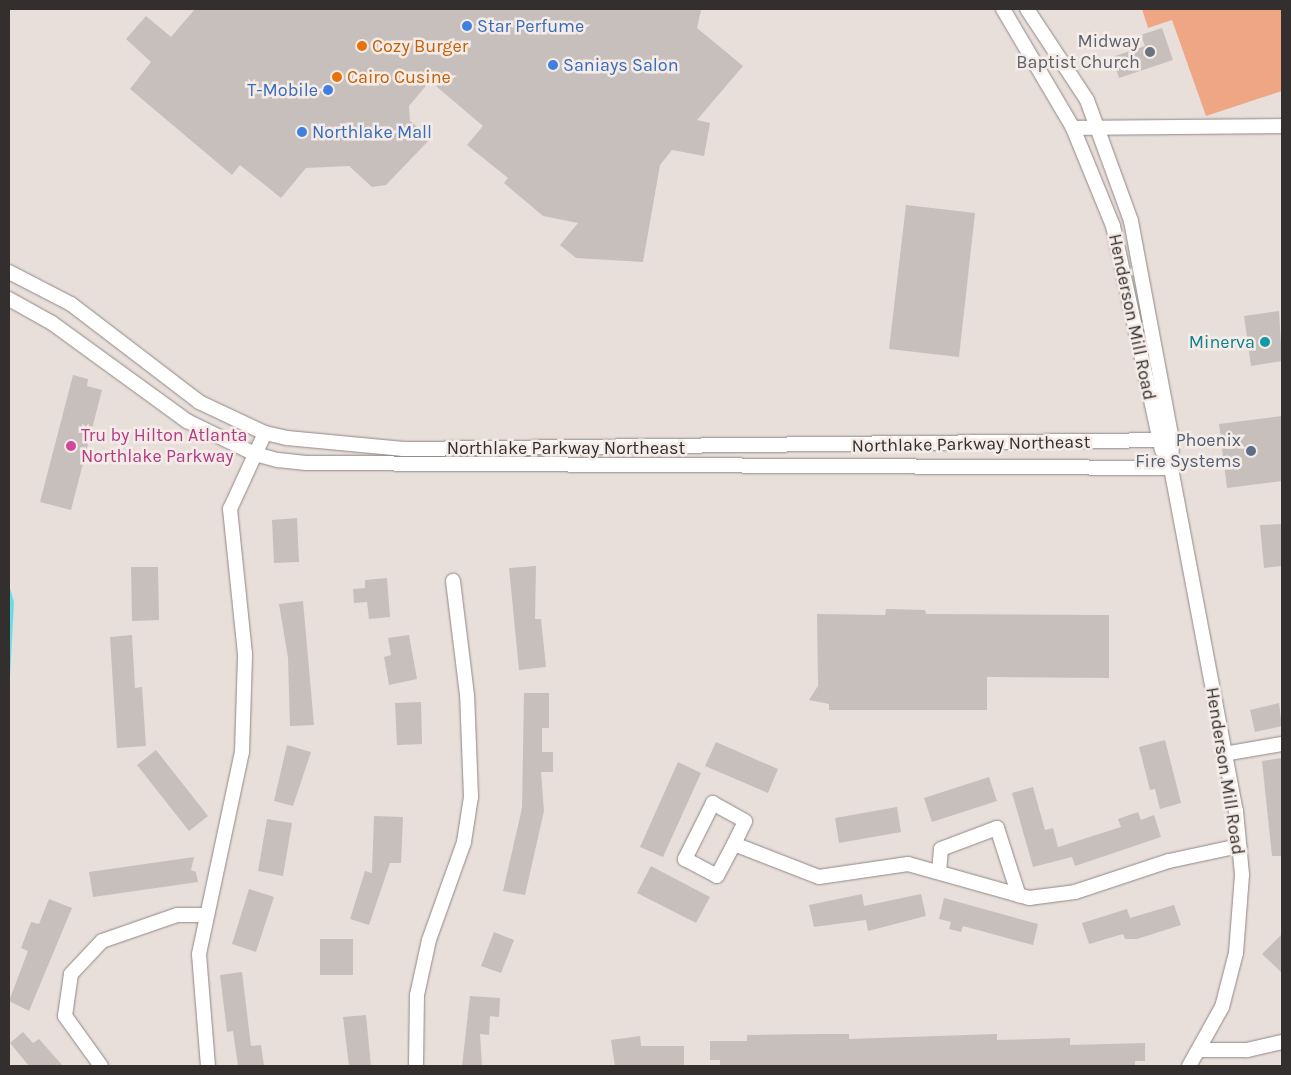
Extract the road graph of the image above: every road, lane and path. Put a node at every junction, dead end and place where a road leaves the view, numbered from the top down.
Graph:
1 (1003, 9) edge
2 (1027, 9) edge
3 (1282, 126) edge
4 (1073, 128) junction
5 (1100, 129) junction
6 (9, 272) edge
7 (9, 299) edge
8 (265, 434) junction
9 (1165, 441) junction
10 (255, 454) junction
11 (1171, 468) junction
12 (453, 581) dead end
13 (1282, 744) edge
14 (1224, 754) junction
15 (734, 844) junction
16 (1239, 846) junction
17 (939, 872) junction
18 (1019, 896) junction
19 (204, 915) junction
20 (1282, 1042) edge
21 (1201, 1050) junction
22 (101, 1066) edge
23 (208, 1066) edge
24 (416, 1066) edge
25 (1189, 1066) edge

1 - 4 street, Henderson Mill Road
2 - 5 street, Henderson Mill Road
3 - 5 street
4 - 5 street
4 - 9 street, Henderson Mill Road
5 - 9 street, Henderson Mill Road
6 - 8 street, Northlake Parkway Northeast
7 - 10 street, Northlake Parkway Northeast
8 - 9 street, Northlake Parkway Northeast
8 - 10 street
9 - 11 street, Henderson Mill Road
10 - 11 street, Northlake Parkway Northeast
10 - 19 street
11 - 14 street, Henderson Mill Road
12 - 24 street
13 - 14 street
14 - 16 street, Henderson Mill Road
15 - 15 street
15 - 17 street
16 - 18 street
16 - 21 street, Henderson Mill Road
17 - 18 street
17 - 18 street
19 - 22 street
19 - 23 street
20 - 21 street
21 - 25 street, Henderson Mill Road

